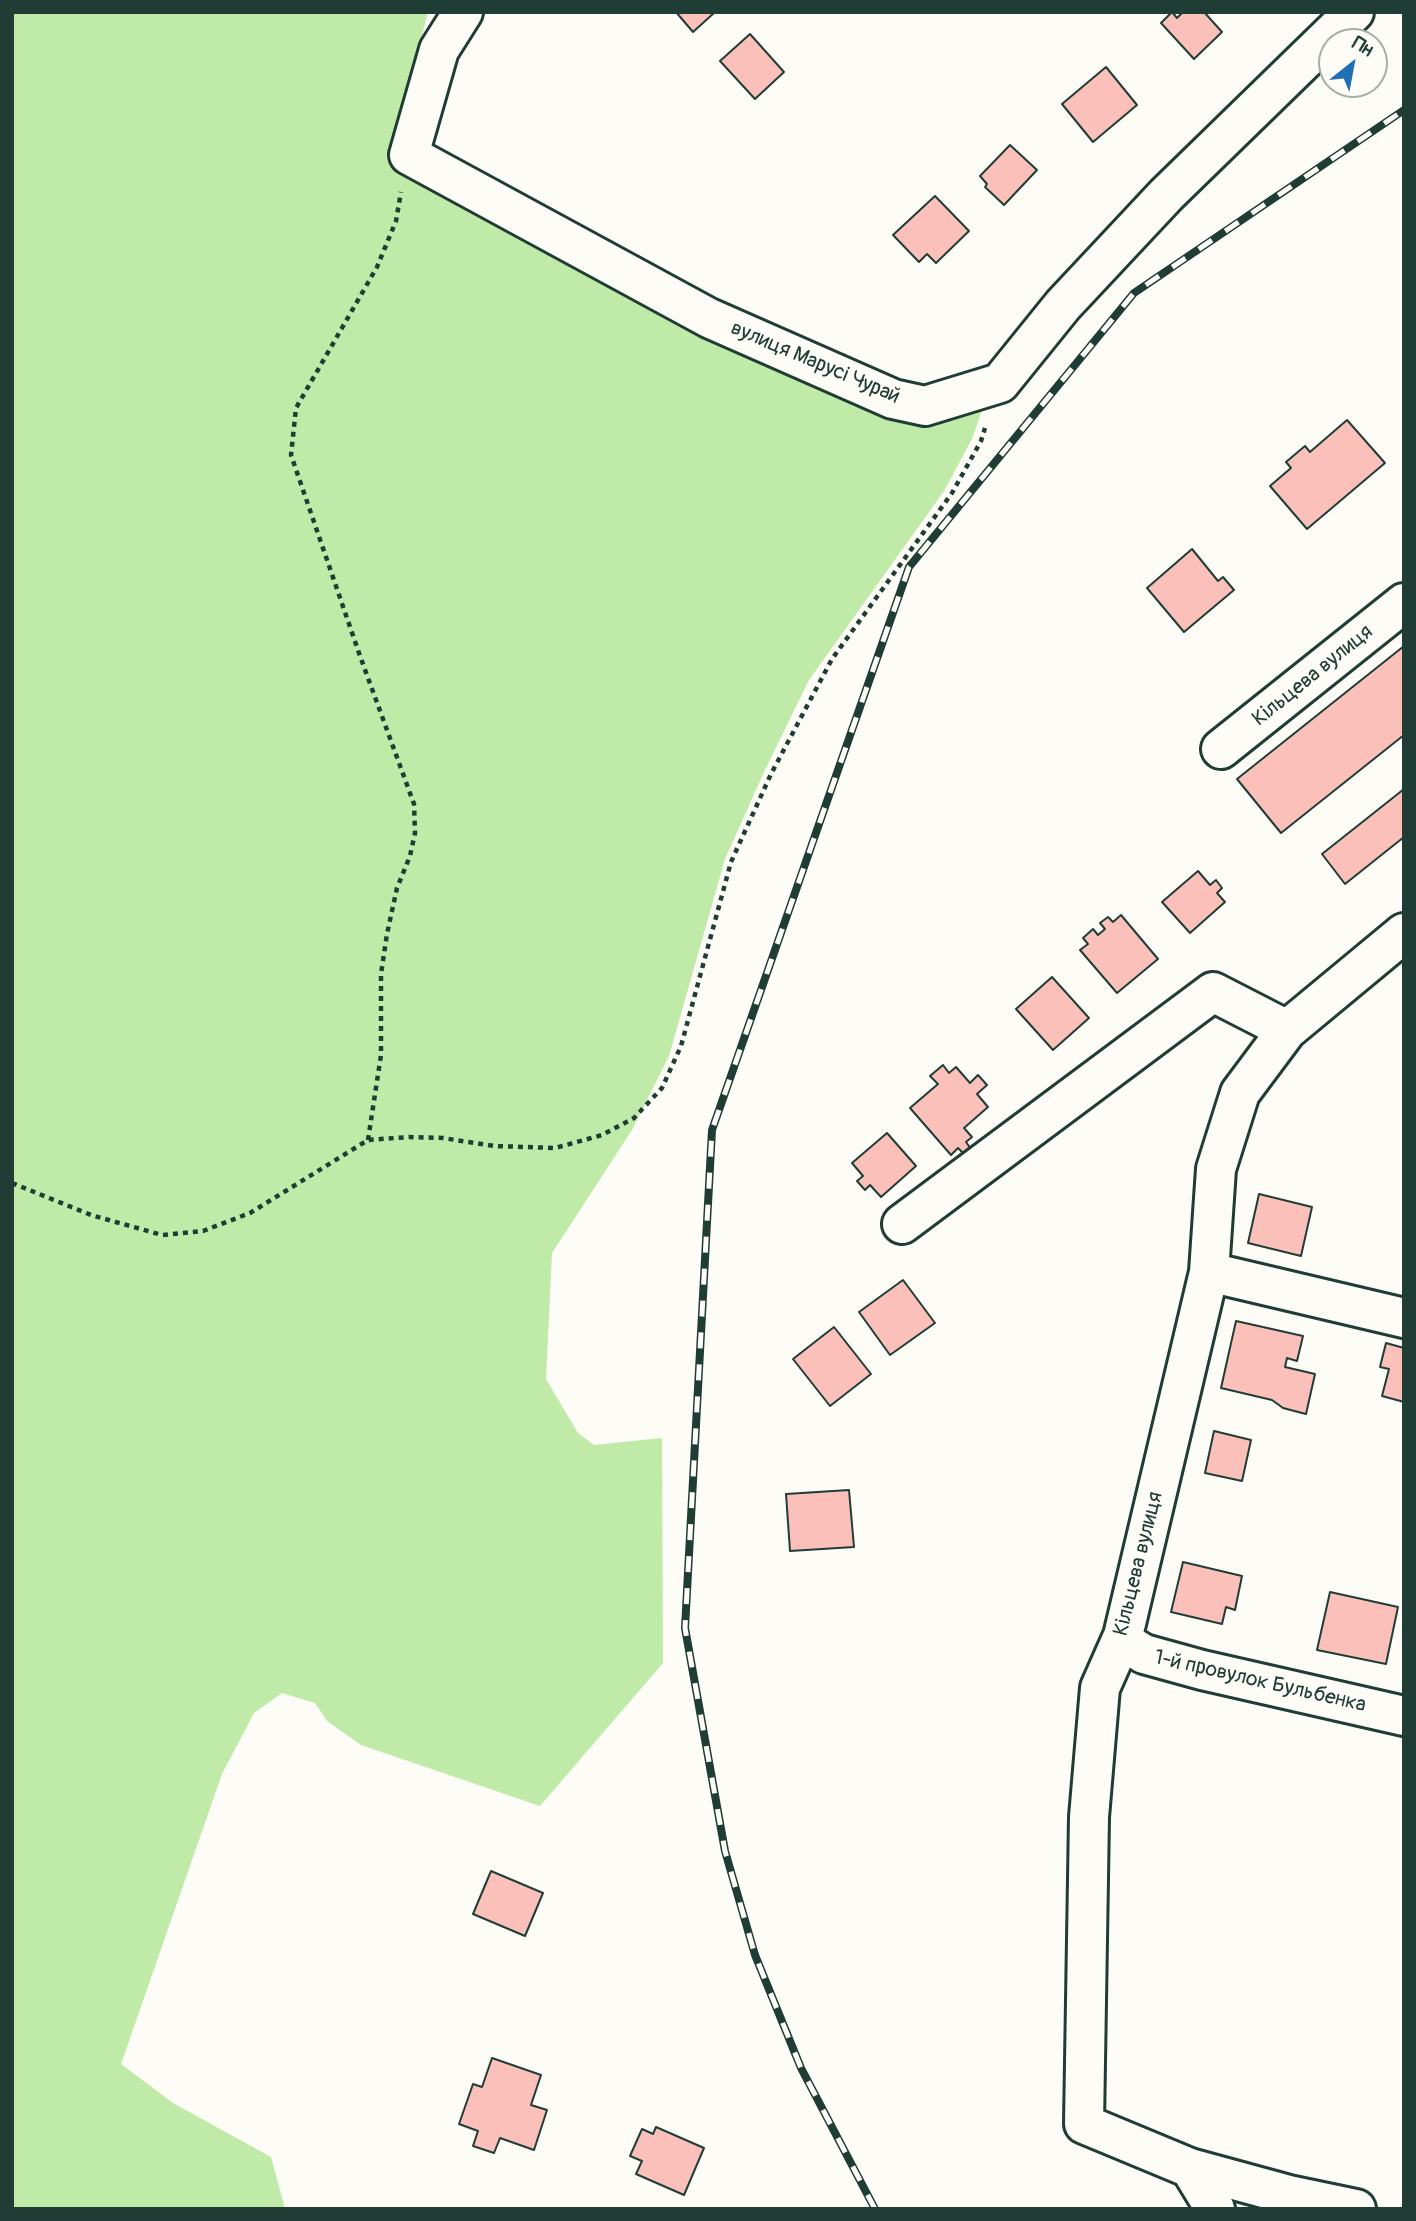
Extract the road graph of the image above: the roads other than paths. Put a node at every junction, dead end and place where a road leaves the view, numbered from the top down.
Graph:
1 (464, 12) edge
2 (1354, 12) edge
3 (1404, 603) edge
4 (1221, 749) dead end
5 (1404, 933) edge
6 (1287, 1030) junction
7 (902, 1224) dead end
8 (1209, 1272) junction
9 (1404, 1318) edge
10 (1123, 1636) junction
11 (1404, 1716) edge
12 (1191, 2168) junction
13 (1279, 2202) edge
14 (1215, 2209) edge
15 (1356, 2209) edge

1 - 2 street, вулиця Марусі Чурай
3 - 4 street, Кільцева вулиця
5 - 6 street, Кільцева вулиця
6 - 7 street
6 - 8 street, Кільцева вулиця
8 - 9 street
8 - 10 street, Кільцева вулиця
10 - 11 street, 1-й провулок Бульбенка
10 - 12 street, Кільцева вулиця
12 - 13 street
12 - 14 street
13 - 15 street

